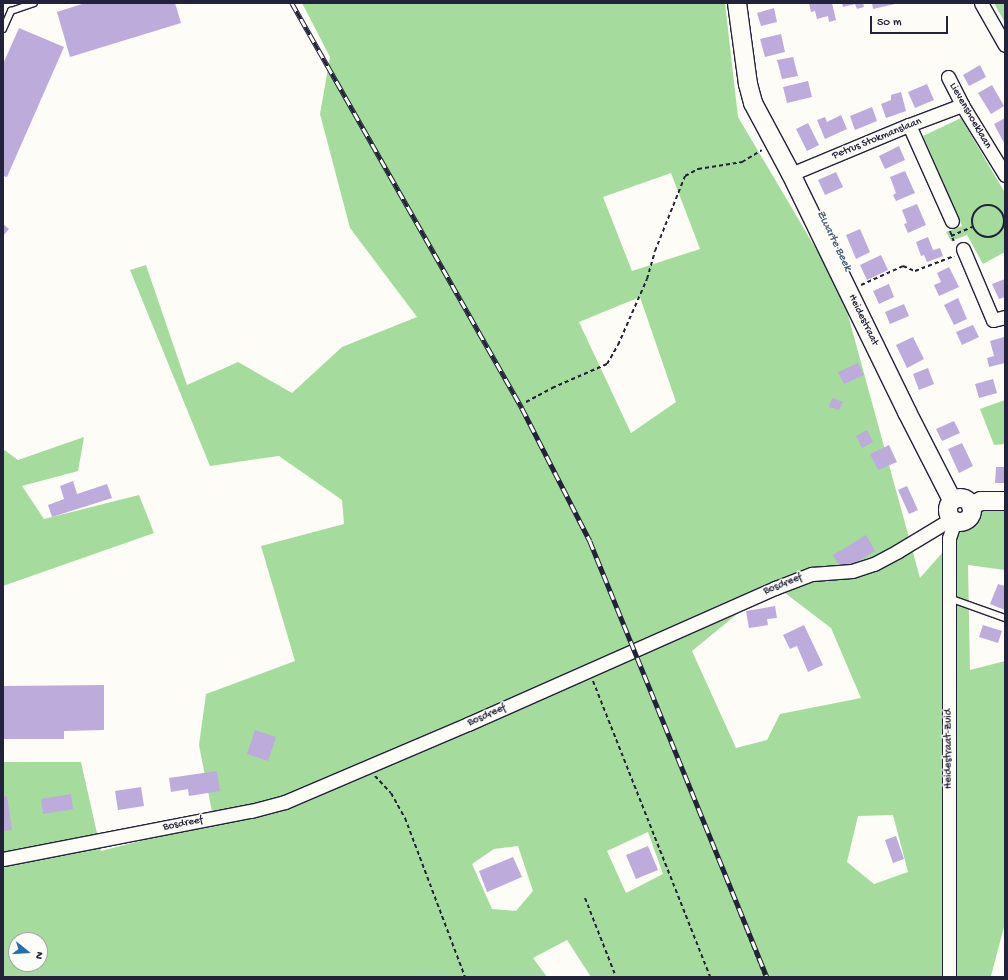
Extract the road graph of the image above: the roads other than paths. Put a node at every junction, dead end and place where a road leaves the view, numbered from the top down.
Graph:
1 (34, 3) edge
2 (738, 3) edge
3 (981, 3) edge
4 (3, 29) edge
5 (1005, 45) edge
6 (948, 77) dead end
7 (962, 105) junction
8 (909, 125) junction
9 (791, 174) junction
10 (1005, 175) edge
11 (952, 221) road end
12 (963, 248) road end
13 (1005, 317) edge
14 (952, 500) junction
15 (1005, 501) edge
16 (971, 506) junction
17 (953, 520) junction
18 (949, 598) junction
19 (1005, 618) edge
20 (3, 859) edge
21 (949, 977) edge

1 - 4 lane
2 - 9 street, Heidestraat
3 - 5 street
6 - 7 street, Lievenshoeklaan
7 - 8 street, Petrus Stokmanslaan
7 - 10 street, Lievenshoeklaan
8 - 9 street, Petrus Stokmanslaan
8 - 11 street
9 - 14 street, Heidestraat
12 - 13 street
14 - 16 street
14 - 17 street
15 - 16 street
16 - 17 street
17 - 18 street, Heidestraat-Zuid
17 - 20 street, Bosdreef
18 - 19 lane
18 - 21 street, Heidestraat-Zuid

